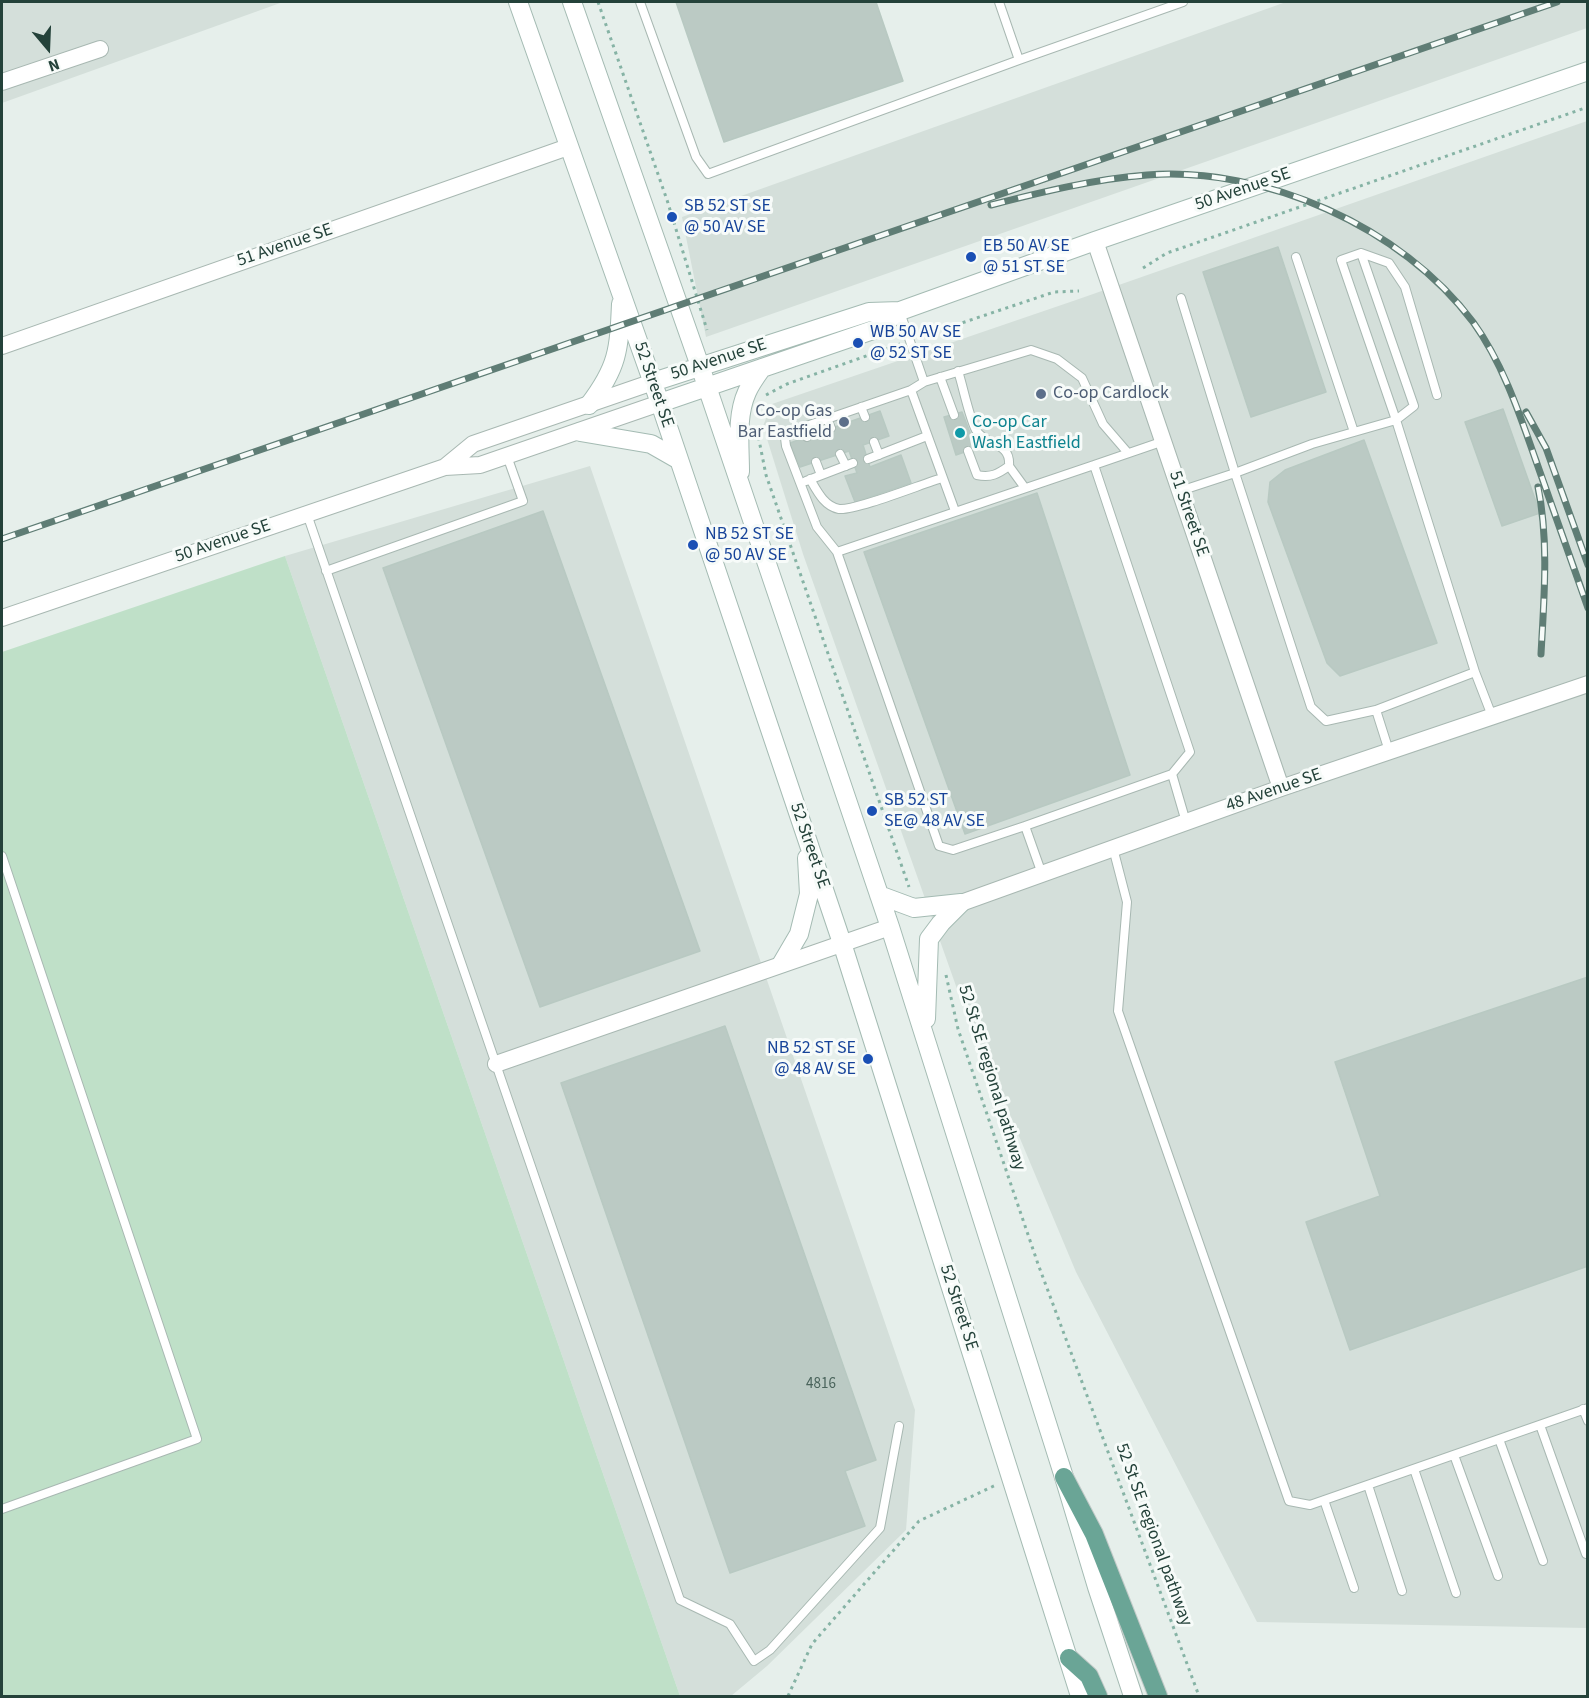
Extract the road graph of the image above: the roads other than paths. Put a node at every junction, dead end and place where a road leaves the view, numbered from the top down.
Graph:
1 (518, 2) edge
2 (572, 2) edge
3 (640, 2) edge
4 (999, 2) edge
5 (1183, 2) edge
6 (100, 49) dead end
7 (1019, 60) junction
8 (1587, 71) edge
9 (2, 82) edge
10 (568, 147) junction
11 (1095, 241) junction
12 (1361, 253) junction
13 (1296, 257) dead end
14 (621, 293) junction
15 (1181, 298) dead end
16 (900, 311) junction
17 (2, 346) edge
18 (700, 366) junction
19 (762, 368) junction
20 (958, 371) junction
21 (940, 377) junction
22 (653, 382) junction
23 (924, 382) junction
24 (706, 387) junction
25 (911, 390) junction
26 (1437, 395) dead end
27 (660, 403) junction
28 (589, 405) junction
29 (861, 407) junction
30 (954, 415) dead end
31 (865, 417) dead end
32 (827, 419) junction
33 (1396, 420) junction
34 (804, 427) junction
35 (831, 428) dead end
36 (580, 432) junction
37 (1354, 432) junction
38 (927, 436) junction
39 (807, 437) dead end
40 (1164, 441) junction
41 (874, 442) dead end
42 (968, 451) dead end
43 (1128, 453) junction
44 (840, 454) dead end
45 (879, 454) junction
46 (507, 456) junction
47 (868, 459) dead end
48 (680, 460) junction
49 (816, 462) dead end
50 (1094, 465) junction
51 (1009, 466) junction
52 (445, 467) junction
53 (1235, 474) junction
54 (821, 475) junction
55 (942, 478) junction
56 (810, 479) junction
57 (800, 483) junction
58 (740, 486) junction
59 (1025, 488) junction
60 (1180, 491) junction
61 (955, 512) junction
62 (307, 514) junction
63 (837, 552) junction
64 (326, 571) junction
65 (2, 618) edge
66 (1474, 672) junction
67 (1587, 684) edge
68 (1376, 710) junction
69 (1492, 716) junction
70 (1389, 751) junction
71 (1172, 774) junction
72 (1281, 788) junction
73 (1186, 822) junction
74 (1025, 826) junction
75 (806, 836) junction
76 (1113, 848) junction
77 (2, 856) edge
78 (1042, 874) junction
79 (879, 895) junction
80 (962, 903) junction
81 (890, 927) junction
82 (842, 943) junction
83 (782, 963) junction
84 (927, 1039) junction
85 (496, 1064) junction
86 (1585, 1409) edge
87 (1587, 1421) edge
88 (1540, 1425) junction
89 (899, 1426) dead end
90 (1499, 1439) junction
91 (1454, 1455) junction
92 (1414, 1469) junction
93 (1064, 1477) junction
94 (1368, 1485) junction
95 (1324, 1500) junction
96 (2, 1509) edge
97 (1586, 1554) edge
98 (1543, 1561) dead end
99 (1498, 1576) dead end
100 (1354, 1588) dead end
101 (1402, 1590) dead end
102 (1456, 1593) dead end
103 (1069, 1658) junction
104 (1080, 1696) edge
105 (1098, 1696) edge
106 (1133, 1696) edge
107 (1158, 1696) edge

1 - 10 main road, 52 Street SE
2 - 18 main road
3 - 7 lane
4 - 7 lane
5 - 7 lane
6 - 9 street
8 - 11 main road, 50 Avenue SE
10 - 14 main road, 52 Street SE
10 - 17 street, 51 Avenue SE
11 - 16 main road, 50 Avenue SE
11 - 40 street, 51 Street SE
12 - 26 lane
12 - 33 lane
12 - 33 lane
13 - 37 lane
14 - 22 main road, 52 Street SE
14 - 28 main road
15 - 53 lane
16 - 18 main road, 50 Avenue SE
16 - 19 main road, 50 Avenue SE
16 - 23 lane
18 - 22 main road, 50 Avenue SE
18 - 24 main road
19 - 24 main road, 50 Avenue SE
19 - 58 main road
20 - 21 lane
20 - 43 lane
20 - 51 lane
21 - 23 lane
21 - 30 lane
22 - 27 main road, 52 Street SE
22 - 28 street, 50 Avenue SE
23 - 25 lane
24 - 27 main road, 50 Avenue SE
24 - 58 main road
25 - 29 lane
25 - 38 lane
27 - 36 street, 50 Avenue SE
27 - 48 main road, 52 Street SE
28 - 52 street, 50 Avenue SE
29 - 31 lane
29 - 32 lane
32 - 34 lane
32 - 35 lane
33 - 37 lane
33 - 66 lane
34 - 39 lane
34 - 57 lane
36 - 46 street, 50 Avenue SE
36 - 48 main road
37 - 53 lane
38 - 45 lane
38 - 55 lane
40 - 43 lane
40 - 60 street, 51 Street SE
41 - 45 lane
42 - 51 lane
43 - 50 lane
44 - 54 lane
45 - 47 lane
46 - 52 street, 50 Avenue SE
46 - 64 lane
48 - 75 main road, 52 Street SE
49 - 54 lane
50 - 59 lane
50 - 71 lane
51 - 59 lane
52 - 62 street, 50 Avenue SE
53 - 60 lane
53 - 68 lane
54 - 56 lane
55 - 56 lane
55 - 61 lane
56 - 57 lane
57 - 63 lane
58 - 79 main road
59 - 61 lane
60 - 72 street, 51 Street SE
61 - 63 lane
62 - 64 lane
62 - 65 street, 50 Avenue SE
63 - 74 lane
64 - 85 lane
66 - 68 lane
66 - 69 lane
67 - 69 street, 48 Avenue SE
68 - 70 lane
69 - 70 street, 48 Avenue SE
70 - 72 street, 48 Avenue SE
71 - 73 lane
71 - 74 lane
72 - 73 street, 48 Avenue SE
73 - 76 street, 48 Avenue SE
74 - 78 lane
75 - 82 main road, 52 Street SE
75 - 83 main road
76 - 78 street, 48 Avenue SE
76 - 95 lane
77 - 96 lane
78 - 80 street, 48 Avenue SE
79 - 80 main road
79 - 81 main road
80 - 84 main road
81 - 82 street
81 - 84 main road
82 - 83 street
82 - 103 main road, 52 Street SE
83 - 85 street
84 - 93 main road
85 - 89 lane
86 - 87 lane
86 - 88 lane
88 - 90 lane
88 - 97 lane
90 - 91 lane
90 - 98 lane
91 - 92 lane
91 - 99 lane
92 - 94 lane
92 - 102 lane
93 - 106 main road
93 - 107 main road
94 - 95 lane
94 - 101 lane
95 - 100 lane
103 - 104 main road, 52 Street SE
103 - 105 main road

